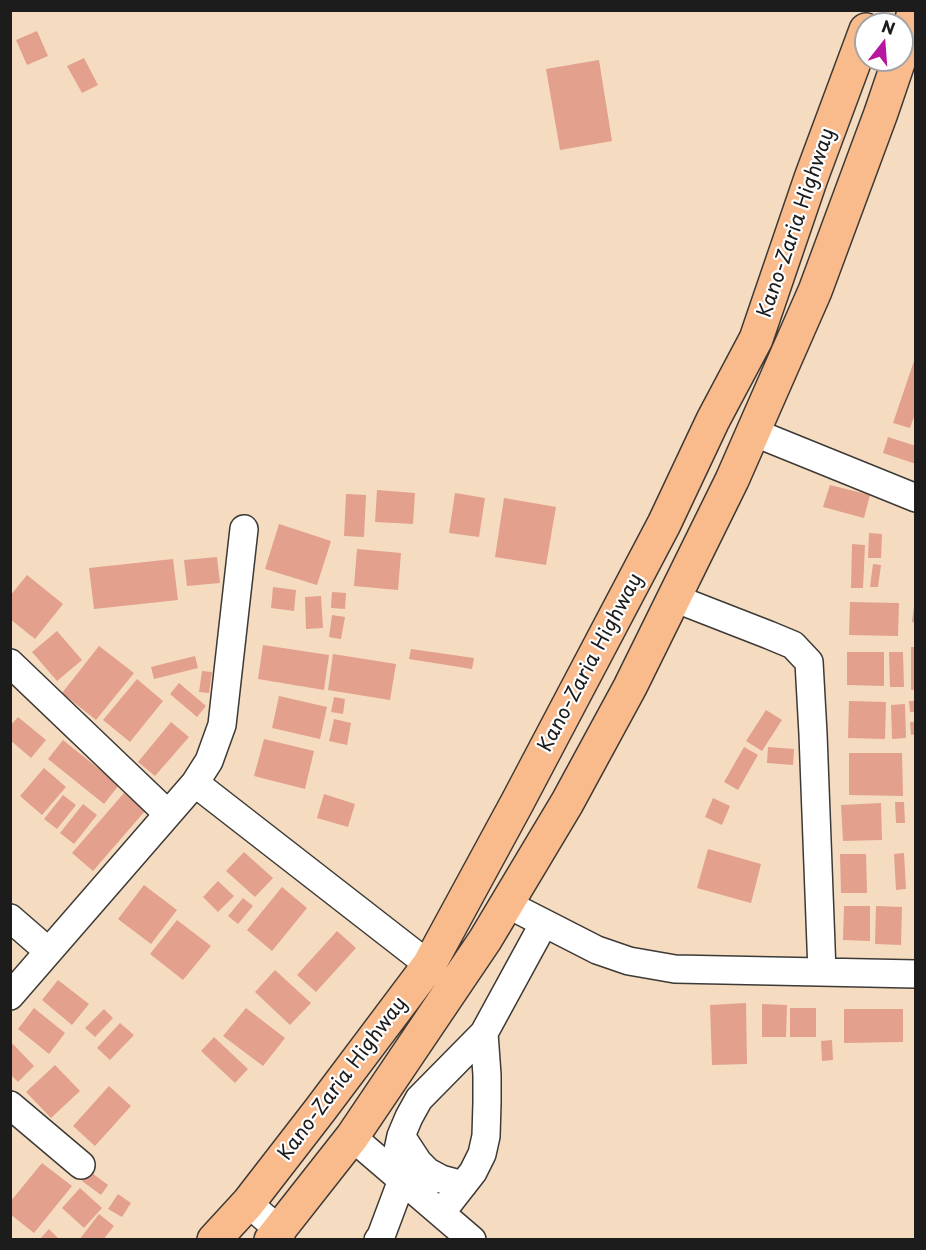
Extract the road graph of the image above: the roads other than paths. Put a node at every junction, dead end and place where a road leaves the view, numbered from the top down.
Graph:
1 (854, 62) edge
2 (894, 72) edge
3 (753, 432) junction
4 (915, 498) edge
5 (244, 529) dead end
6 (674, 598) junction
7 (10, 663) edge
8 (195, 783) junction
9 (168, 814) junction
10 (507, 904) junction
11 (10, 918) edge
12 (544, 923) junction
13 (48, 951) junction
14 (429, 965) junction
15 (822, 972) junction
16 (915, 974) edge
17 (10, 996) edge
18 (484, 1033) junction
19 (10, 1105) edge
20 (401, 1136) junction
21 (352, 1137) junction
22 (81, 1165) dead end
23 (402, 1180) junction
24 (463, 1185) junction
25 (248, 1203) junction
26 (441, 1213) junction
27 (277, 1236) edge
28 (214, 1239) edge
29 (378, 1239) edge
30 (472, 1239) edge

1 - 14 highway, Kano-Zaria Highway
2 - 3 highway, Kano-Zaria Highway
3 - 4 street
3 - 6 highway, Kano-Zaria Highway
5 - 8 street
6 - 10 highway, Kano-Zaria Highway
6 - 15 street
7 - 9 street
8 - 9 street
8 - 14 street
9 - 13 street
10 - 12 street
10 - 21 highway, Kano-Zaria Highway
11 - 13 street
12 - 15 street
12 - 18 street
13 - 17 street
14 - 25 highway, Kano-Zaria Highway
15 - 16 street
18 - 20 street
18 - 24 street
19 - 22 street
20 - 23 street
20 - 24 street
21 - 23 street
21 - 27 highway, Kano-Zaria Highway
23 - 26 street
23 - 29 street
24 - 26 street
25 - 27 street
25 - 28 highway, Kano-Zaria Highway
26 - 30 street

